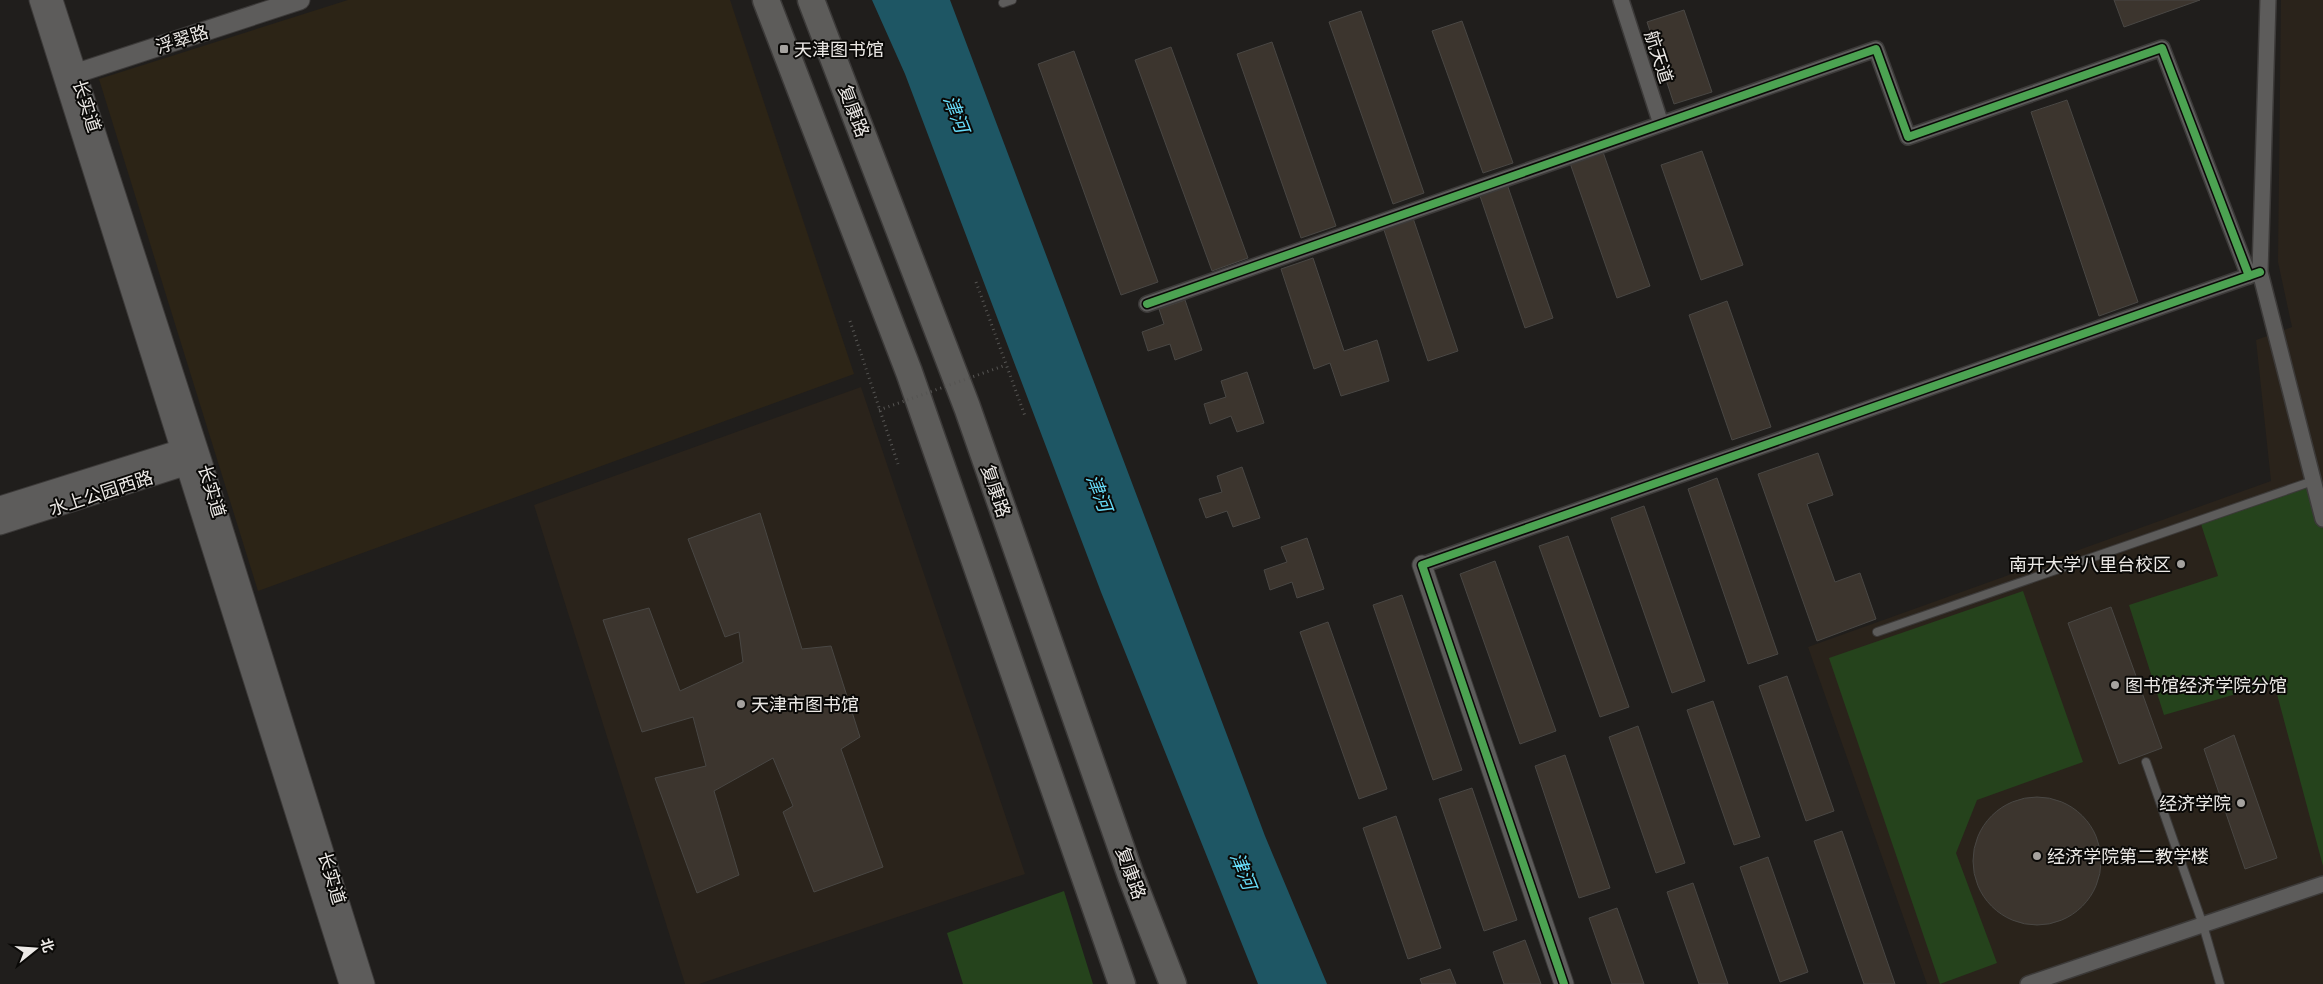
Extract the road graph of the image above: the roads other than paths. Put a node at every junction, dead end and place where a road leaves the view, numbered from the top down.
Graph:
1 (39, 0) edge
2 (53, 0) edge
3 (300, 0) edge
4 (766, 0) edge
5 (811, 0) edge
6 (1012, 0) edge
7 (1621, 0) edge
8 (2268, 0) edge
9 (1003, 3) dead end
10 (70, 75) junction
11 (1661, 124) junction
12 (2255, 274) junction
13 (1147, 304) dead end
14 (191, 455) junction
15 (2313, 481) junction
16 (0, 506) edge
17 (2323, 519) edge
18 (0, 525) edge
19 (1422, 565) joint
20 (1877, 632) dead end
21 (2146, 762) dead end
22 (2323, 884) edge
23 (2203, 925) junction
24 (349, 984) edge
25 (365, 984) edge
26 (1122, 984) edge
27 (1173, 984) edge
28 (1564, 984) edge
29 (2028, 984) edge
30 (2220, 984) edge

1 - 10 street, 长实道
2 - 10 street, 长实道
3 - 10 street, 浮翠路
4 - 26 highway
5 - 27 highway, 复康路
6 - 9 lane
7 - 11 street, 航天道
8 - 12 street
10 - 14 street, 长实道
11 - 12 street
11 - 13 street
12 - 15 street
12 - 19 street
14 - 16 street
14 - 18 street, 水上公园西路
14 - 24 street, 长实道
14 - 25 street, 长实道
15 - 17 street
15 - 20 lane
19 - 28 street
21 - 23 lane
22 - 23 street
23 - 29 street
23 - 30 lane

